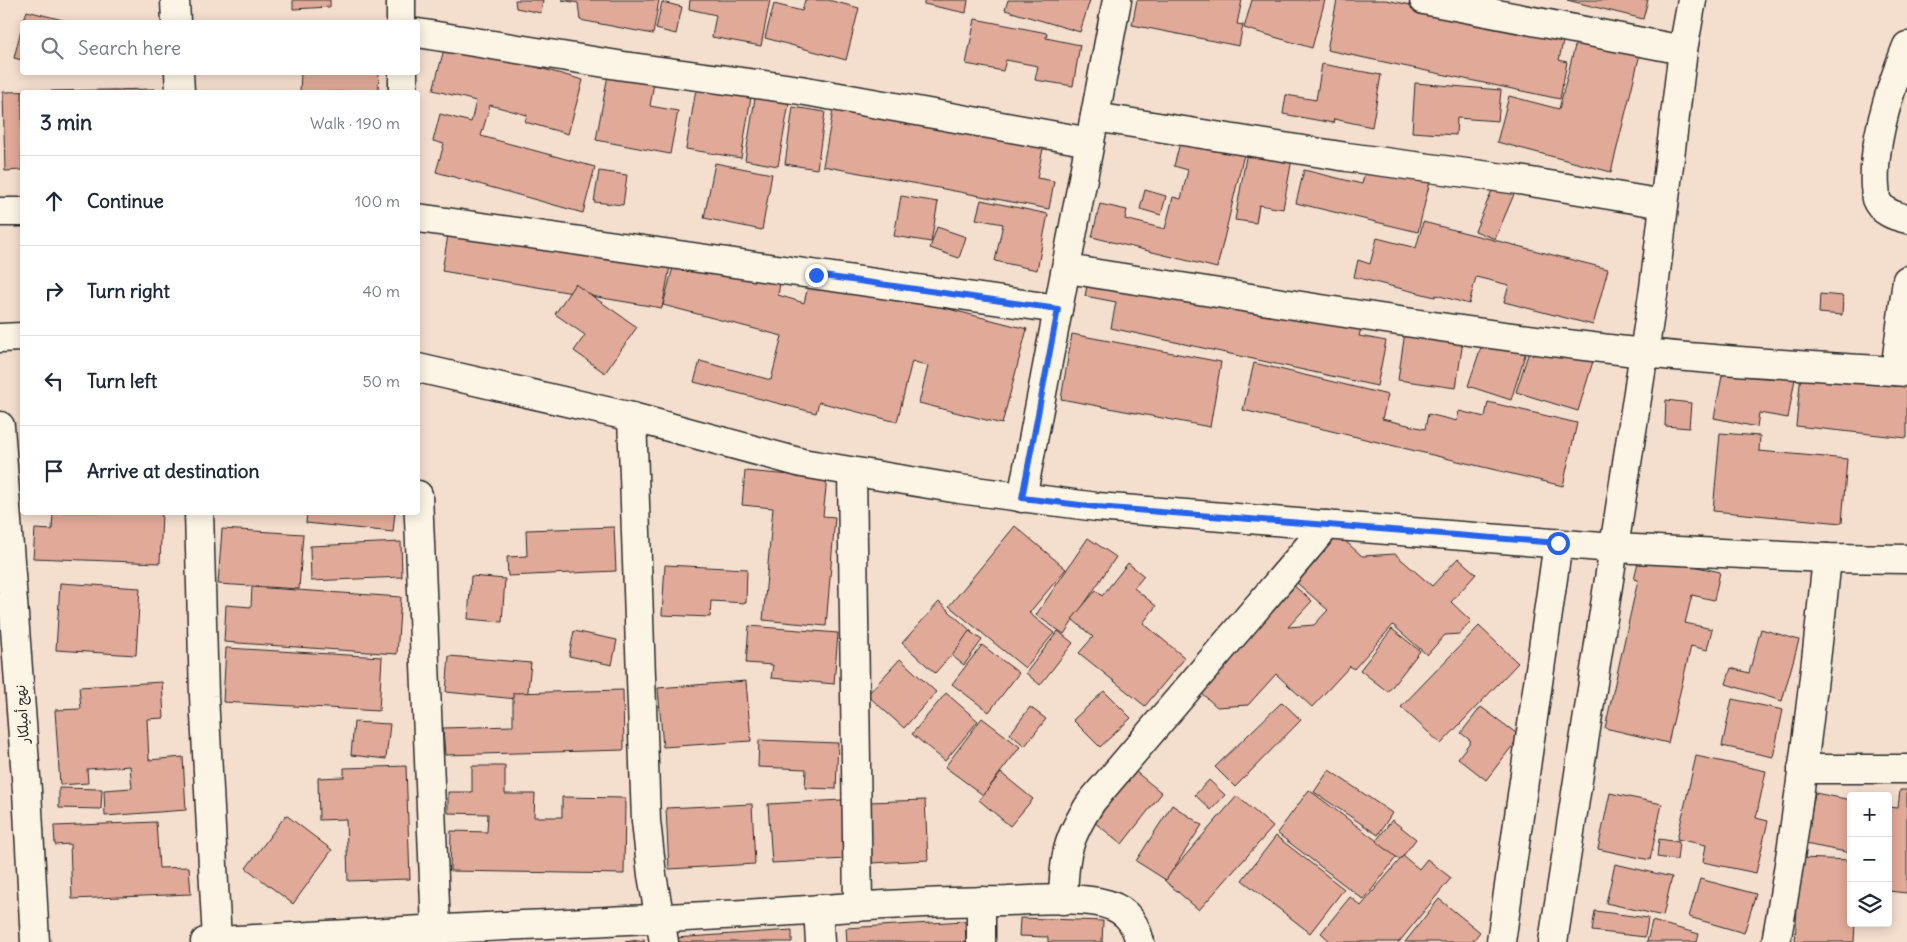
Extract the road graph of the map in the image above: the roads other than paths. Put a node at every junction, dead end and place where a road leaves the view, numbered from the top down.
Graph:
1 (175, 0) edge
2 (401, 0) edge
3 (1117, 0) edge
4 (1424, 0) edge
5 (1692, 0) edge
6 (176, 20) edge
7 (401, 20) edge
8 (420, 33) edge
9 (1907, 46) edge
10 (1684, 50) junction
11 (179, 75) edge
12 (403, 75) edge
13 (180, 90) edge
14 (403, 90) edge
15 (1092, 130) junction
16 (1664, 204) junction
17 (0, 212) edge
18 (20, 212) edge
19 (420, 218) edge
20 (1907, 219) edge
21 (1067, 269) junction
22 (1907, 280) edge
23 (1058, 309) junction
24 (20, 336) edge
25 (0, 338) edge
26 (1643, 353) junction
27 (420, 368) edge
28 (1901, 371) edge
29 (632, 417) junction
30 (0, 426) edge
31 (852, 472) junction
32 (1022, 498) junction
33 (199, 515) edge
34 (419, 515) edge
35 (1327, 525) junction
36 (1558, 543) junction
37 (1614, 548) junction
38 (1827, 558) junction
39 (1907, 559) edge
40 (1802, 769) junction
41 (1907, 769) edge
42 (1063, 900) junction
43 (980, 901) junction
44 (858, 906) junction
45 (818, 910) junction
46 (436, 928) junction
47 (662, 930) edge
48 (523, 934) edge
49 (383, 937) edge
50 (226, 941) edge
51 (35, 942) edge
52 (820, 942) edge
53 (981, 942) edge
54 (1140, 942) edge
55 (1501, 942) edge
56 (1553, 942) edge
57 (1776, 942) edge

1 - 6 street
2 - 7 street
3 - 15 street
4 - 10 street
5 - 10 street
8 - 15 street
9 - 20 street
10 - 16 street
11 - 13 street
12 - 14 street
15 - 16 street
15 - 21 street
16 - 26 street
17 - 18 street
19 - 23 street
21 - 23 street
21 - 26 street
22 - 28 street
23 - 32 street
24 - 25 street
26 - 28 street
26 - 37 street
27 - 29 street
29 - 31 street
29 - 47 street
30 - 51 street, نهج أميلكار
31 - 32 street
31 - 44 street
32 - 35 street
33 - 50 street
34 - 46 street
35 - 36 street
35 - 42 street
36 - 37 street
36 - 55 street
37 - 38 street
37 - 56 street
38 - 39 street
38 - 40 street
40 - 41 street
40 - 57 street
42 - 43 street
42 - 54 street
43 - 44 street
43 - 53 street
44 - 45 street
45 - 47 street
45 - 52 street
46 - 48 street
46 - 49 street
47 - 48 street
49 - 50 street

